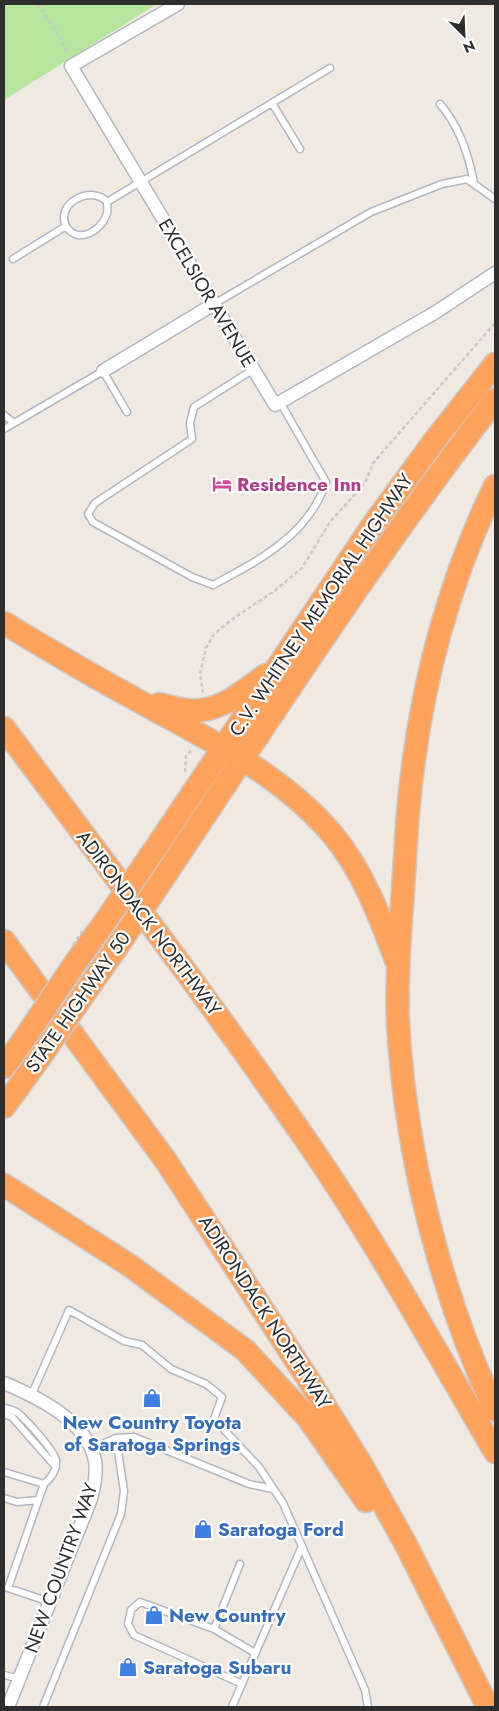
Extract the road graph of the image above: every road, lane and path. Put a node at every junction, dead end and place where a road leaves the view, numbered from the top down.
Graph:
1 (38, 4) edge
2 (178, 4) edge
3 (71, 66) junction
4 (330, 68) dead end
5 (272, 103) junction
6 (440, 104) dead end
7 (300, 149) dead end
8 (141, 182) junction
9 (474, 184) junction
10 (495, 199) edge
11 (107, 202) junction
12 (66, 226) junction
13 (13, 260) dead end
14 (495, 274) edge
15 (214, 304) junction
16 (495, 323) edge
17 (495, 364) edge
18 (254, 369) junction
19 (103, 372) junction
20 (495, 400) edge
21 (280, 402) junction
22 (127, 412) dead end
23 (4, 415) edge
24 (14, 423) junction
25 (4, 429) edge
26 (495, 486) edge
27 (4, 624) edge
28 (279, 666) junction
29 (133, 698) junction
30 (208, 709) junction
31 (4, 728) edge
32 (204, 737) junction
33 (224, 748) junction
34 (243, 759) junction
35 (184, 773) dead end
36 (153, 852) joint
37 (168, 871) joint
38 (93, 927) junction
39 (4, 941) edge
40 (75, 954) junction
41 (399, 968) junction
42 (4, 1067) edge
43 (4, 1106) edge
44 (4, 1185) edge
45 (4, 1383) edge
46 (31, 1396) junction
47 (4, 1408) edge
48 (495, 1410) edge
49 (4, 1414) edge
50 (116, 1438) junction
51 (91, 1449) junction
52 (495, 1452) edge
53 (56, 1468) junction
54 (4, 1472) edge
55 (44, 1484) junction
56 (273, 1489) junction
57 (4, 1498) edge
58 (38, 1500) junction
59 (302, 1546) junction
60 (240, 1564) dead end
61 (6, 1587) edge
62 (50, 1602) junction
63 (446, 1622) junction
64 (214, 1629) junction
65 (256, 1653) junction
66 (4, 1675) edge
67 (20, 1679) junction
68 (242, 1684) junction
69 (8, 1707) edge
70 (43, 1707) edge
71 (232, 1707) edge
72 (368, 1707) edge
73 (488, 1707) edge

1 - 3 path
2 - 3 street
3 - 8 street, EXCELSIOR AVENUE
4 - 5 lane
5 - 7 lane
5 - 8 lane
6 - 9 lane
8 - 11 lane
8 - 15 street, EXCELSIOR AVENUE
9 - 10 lane
9 - 15 lane
11 - 12 lane
11 - 12 lane
12 - 13 lane
14 - 21 street
15 - 18 street, EXCELSIOR AVENUE
15 - 19 street
16 - 30 path
17 - 28 highway, C.V. WHITNEY MEMORIAL HIGHWAY
18 - 21 street, EXCELSIOR AVENUE
18 - 21 lane
19 - 22 lane
19 - 24 lane
20 - 34 highway, C.V. WHITNEY MEMORIAL HIGHWAY
23 - 24 lane
24 - 25 lane
26 - 41 highway
27 - 29 highway
28 - 30 highway
28 - 33 highway, C.V. WHITNEY MEMORIAL HIGHWAY
29 - 30 highway
29 - 32 highway
31 - 52 highway, ADIRONDACK NORTHWAY
32 - 33 highway
32 - 35 path
33 - 34 highway
33 - 36 highway, C.V. WHITNEY MEMORIAL HIGHWAY
34 - 37 highway, C.V. WHITNEY MEMORIAL HIGHWAY
34 - 41 highway
36 - 38 highway, STATE HIGHWAY 50, bridge
37 - 43 highway, STATE HIGHWAY 50, bridge
38 - 40 highway, STATE HIGHWAY 50
38 - 40 path, bridge
39 - 63 highway, ADIRONDACK NORTHWAY
40 - 42 highway, STATE HIGHWAY 50, bridge
41 - 48 highway
44 - 63 highway
45 - 46 street, NEW COUNTRY WAY
46 - 51 street, NEW COUNTRY WAY
46 - 56 lane
47 - 53 lane
49 - 53 lane
50 - 51 lane
50 - 56 lane
50 - 70 lane
51 - 62 street, NEW COUNTRY WAY
53 - 55 lane
54 - 55 lane
55 - 58 lane
56 - 59 lane
57 - 58 lane
58 - 61 lane
59 - 65 lane
59 - 72 lane
60 - 64 lane
61 - 62 lane
62 - 67 street, NEW COUNTRY WAY
63 - 73 highway, ADIRONDACK NORTHWAY
64 - 65 lane
64 - 68 lane
65 - 68 lane
66 - 67 lane
67 - 69 street, NEW COUNTRY WAY
68 - 71 lane

